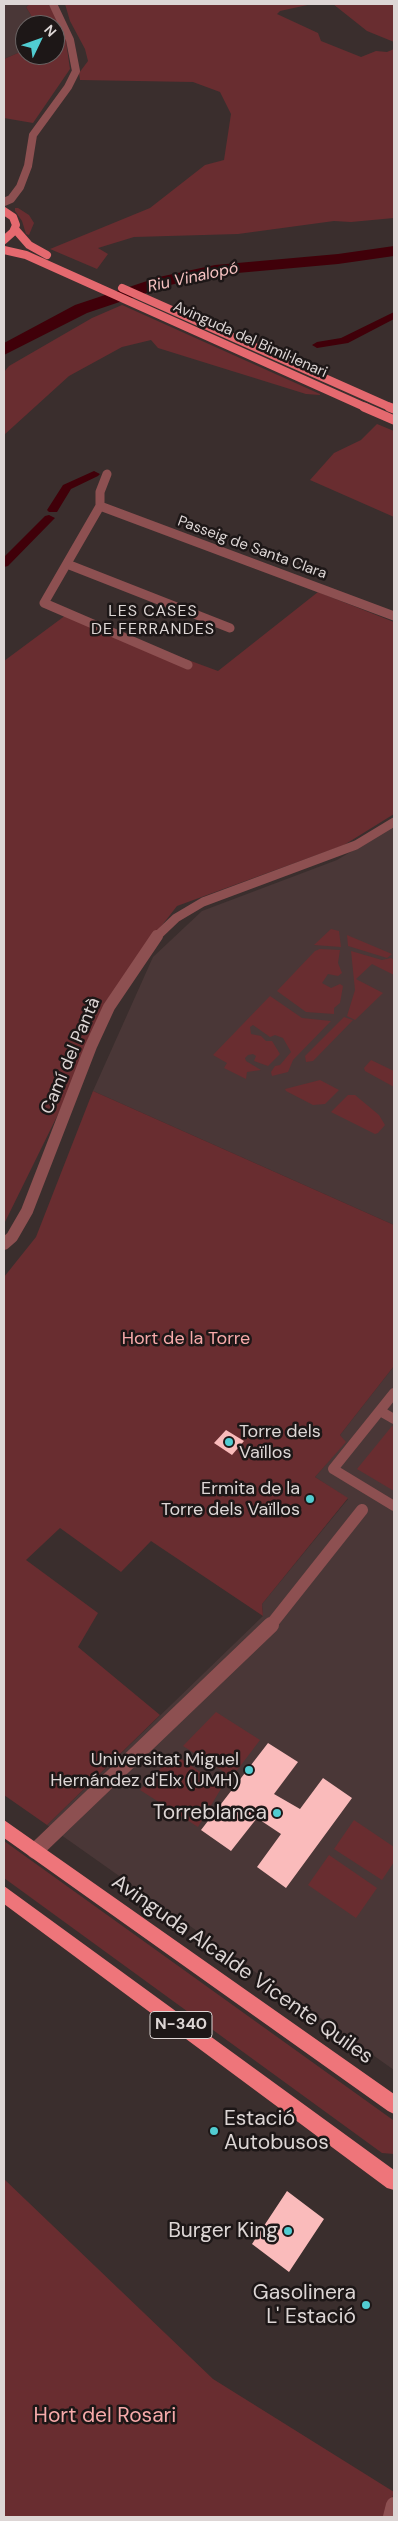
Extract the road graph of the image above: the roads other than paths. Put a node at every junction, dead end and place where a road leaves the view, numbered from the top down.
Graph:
1 (53, 4) edge
2 (8, 200) edge
3 (6, 212) edge
4 (15, 229) junction
5 (4, 240) edge
6 (7, 250) edge
7 (394, 409) edge
8 (394, 420) edge
9 (107, 474) dead end
10 (100, 506) junction
11 (67, 564) junction
12 (394, 616) edge
13 (230, 628) dead end
14 (188, 665) dead end
15 (394, 822) edge
16 (4, 1244) edge
17 (394, 1392) edge
18 (380, 1411) junction
19 (394, 1419) edge
20 (394, 1506) edge
21 (362, 1510) dead end
22 (4, 1828) edge
23 (36, 1851) junction
24 (4, 1894) edge
25 (394, 2105) edge
26 (394, 2180) edge
27 (394, 2505) edge
28 (391, 2517) edge

1 - 2 street
2 - 3 street
3 - 4 main road
4 - 5 main road
4 - 7 main road, Avinguda del Bimil·lenari
6 - 8 main road, Avinguda del Bimil·lenari
9 - 10 street
10 - 11 street
10 - 12 street, Passeig de Santa Clara
11 - 13 street
11 - 14 street
15 - 16 street, Camí del Pantà
17 - 18 street
18 - 19 street
18 - 20 street
21 - 23 street
22 - 23 highway
23 - 25 highway, Avinguda Alcalde Vicente Quiles
24 - 26 highway, N-340
27 - 28 street

